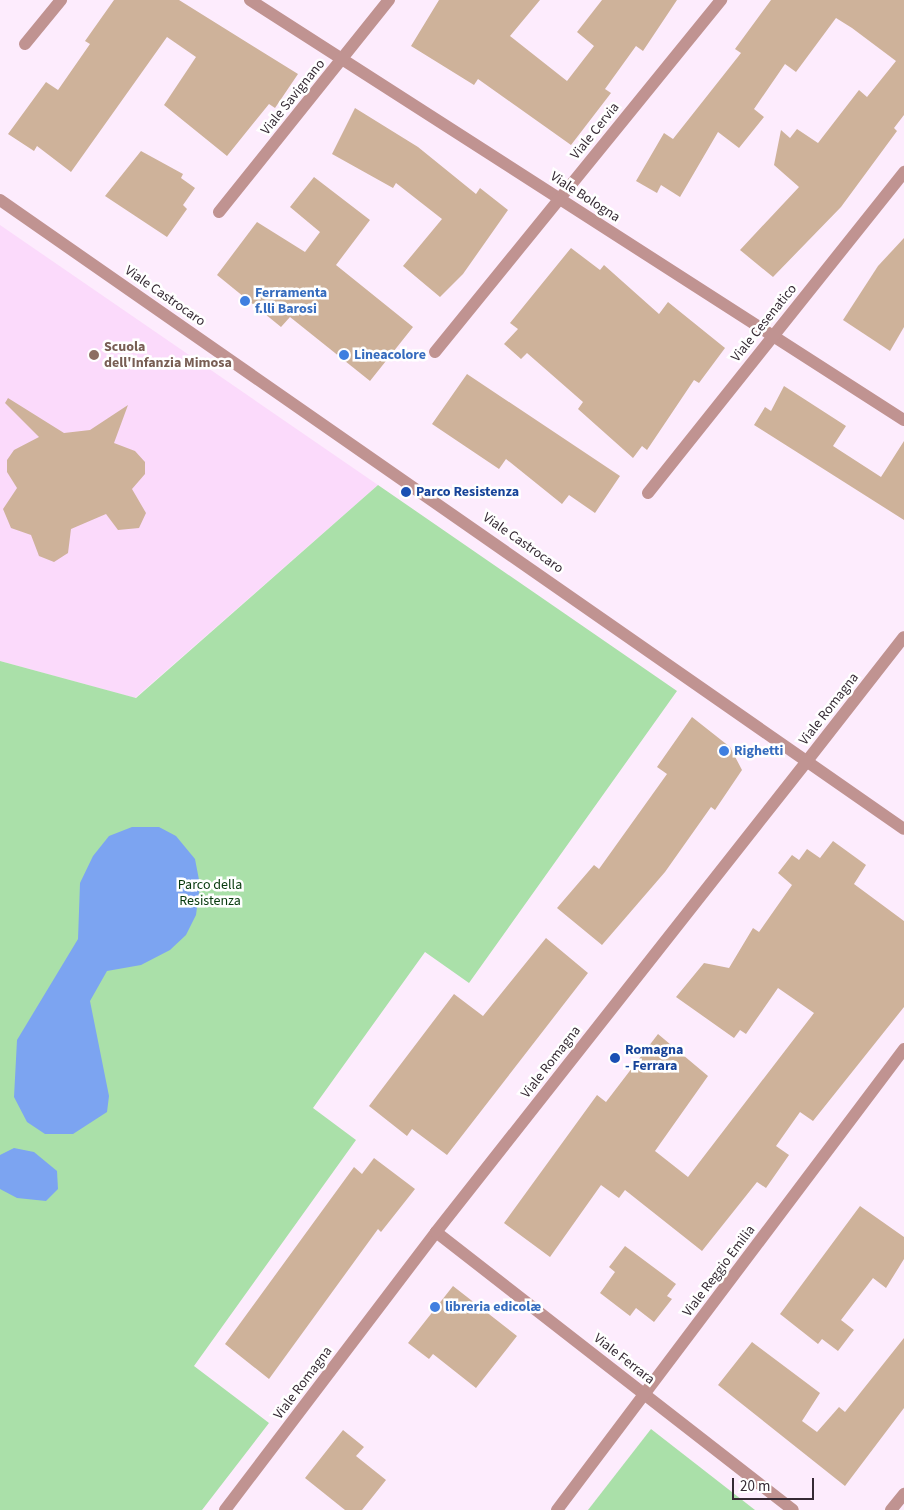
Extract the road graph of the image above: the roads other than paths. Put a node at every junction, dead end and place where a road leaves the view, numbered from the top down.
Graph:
1 (61, 0) edge
2 (250, 0) edge
3 (389, 0) edge
4 (722, 0) edge
5 (25, 44) dead end
6 (342, 59) junction
7 (904, 172) edge
8 (559, 198) junction
9 (0, 200) edge
10 (219, 212) dead end
11 (772, 335) junction
12 (435, 352) dead end
13 (904, 420) edge
14 (648, 493) dead end
15 (904, 636) edge
16 (807, 761) junction
17 (904, 829) edge
18 (904, 1050) edge
19 (436, 1232) junction
20 (644, 1394) junction
21 (904, 1494) edge
22 (225, 1510) edge
23 (557, 1510) edge
24 (793, 1510) edge
25 (891, 1510) edge

1 - 5 street
2 - 6 street, Viale Bologna
3 - 6 street, Viale Savignano
4 - 8 street, Viale Cervia
6 - 8 street, Viale Bologna
6 - 10 street, Viale Savignano
7 - 11 street, Viale Cesenatico
8 - 11 street, Viale Bologna
8 - 12 street, Viale Cervia
9 - 16 street, Viale Castrocaro
11 - 13 street, Viale Bologna
11 - 14 street, Viale Cesenatico
15 - 16 street, Viale Romagna
16 - 17 street, Viale Castrocaro
16 - 19 street, Viale Romagna
18 - 20 street, Viale Reggio Emilia
19 - 20 street, Viale Ferrara
19 - 22 street, Viale Romagna
20 - 23 street, Viale Reggio Emilia
20 - 24 street, Viale Ferrara
21 - 25 street

